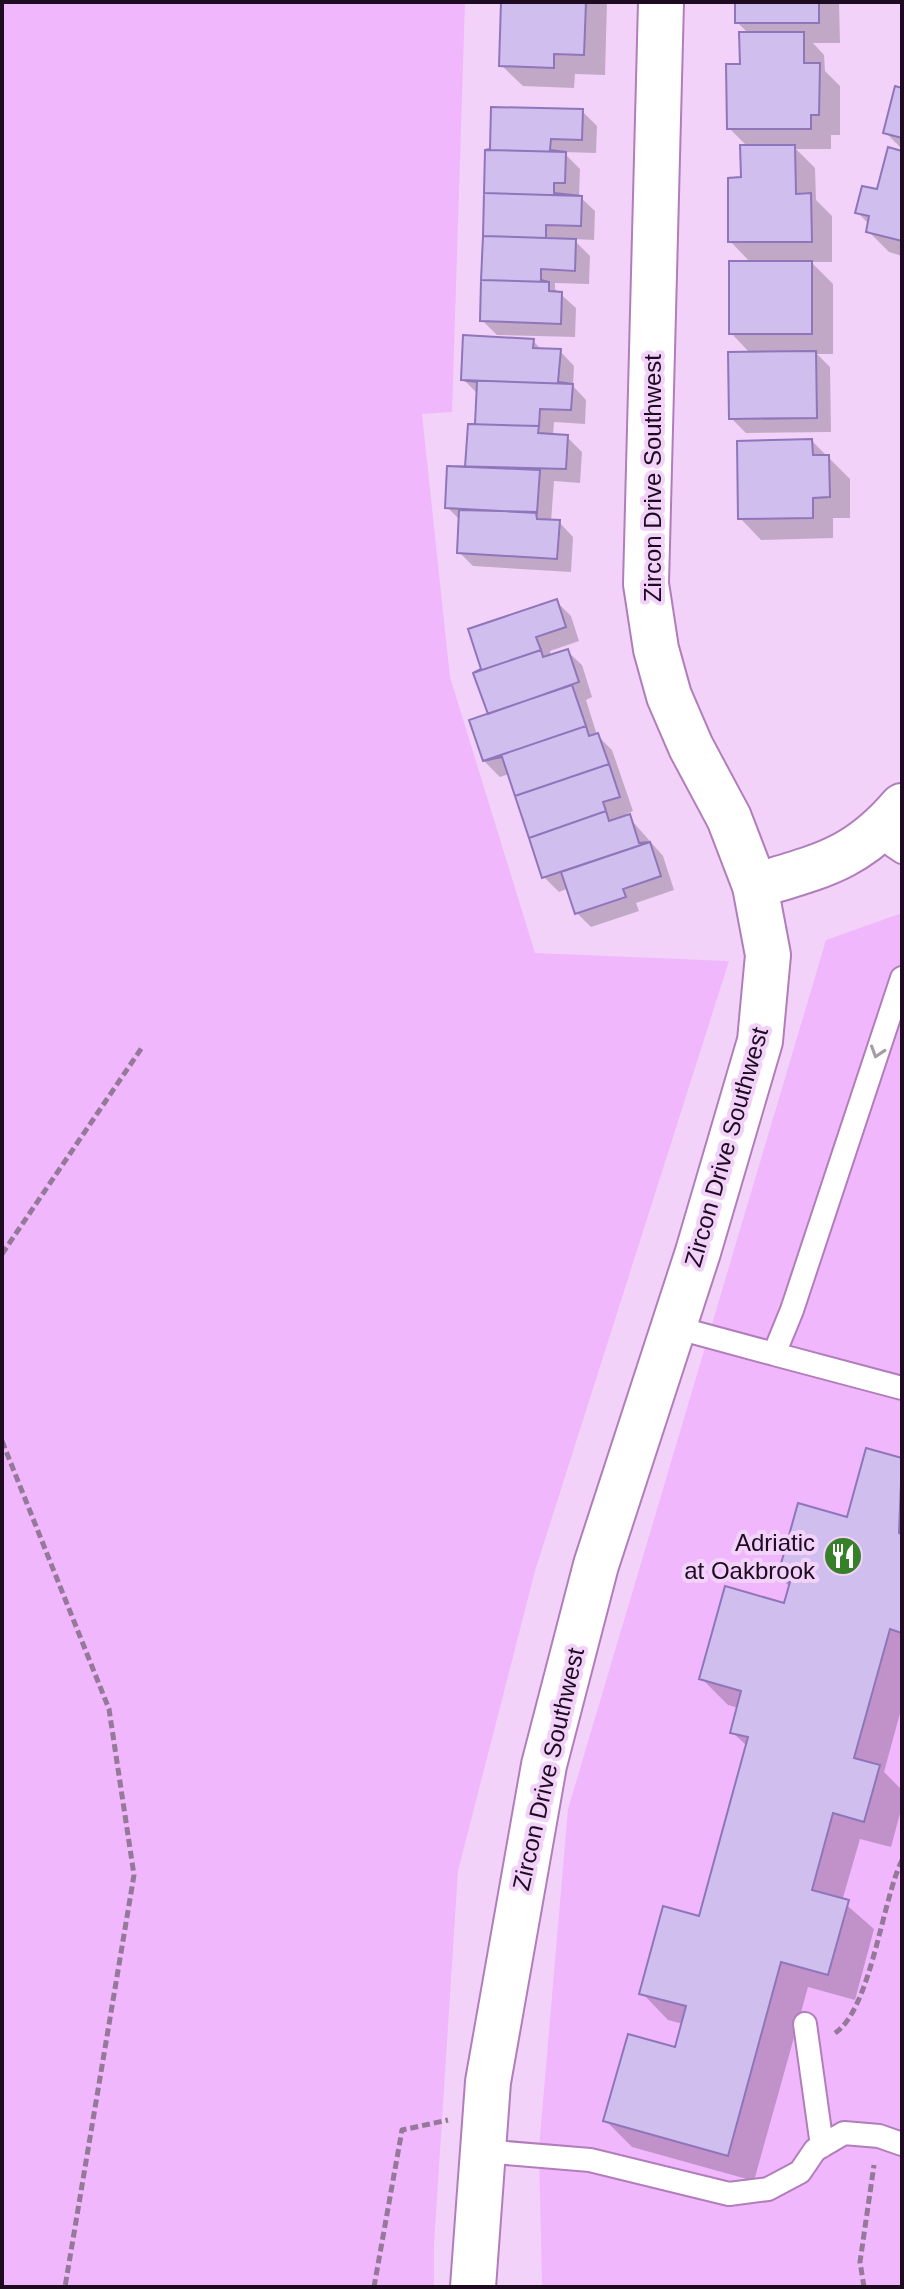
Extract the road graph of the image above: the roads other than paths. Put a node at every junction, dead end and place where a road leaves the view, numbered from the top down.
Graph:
1 (661, 2) edge
2 (895, 829) edge
3 (755, 886) junction
4 (902, 978) edge
5 (674, 1327) junction
6 (774, 1354) junction
7 (902, 1388) edge
8 (805, 2024) dead end
9 (484, 2131) junction
10 (902, 2144) edge
11 (822, 2146) junction
12 (473, 2287) edge

1 - 3 street, Zircon Drive Southwest
2 - 3 street
3 - 5 street, Zircon Drive Southwest
4 -> 6 lane
5 - 6 lane
5 - 9 street, Zircon Drive Southwest
6 - 7 lane
8 - 11 lane
9 - 11 lane
9 - 12 street, Zircon Drive Southwest
10 - 11 lane

